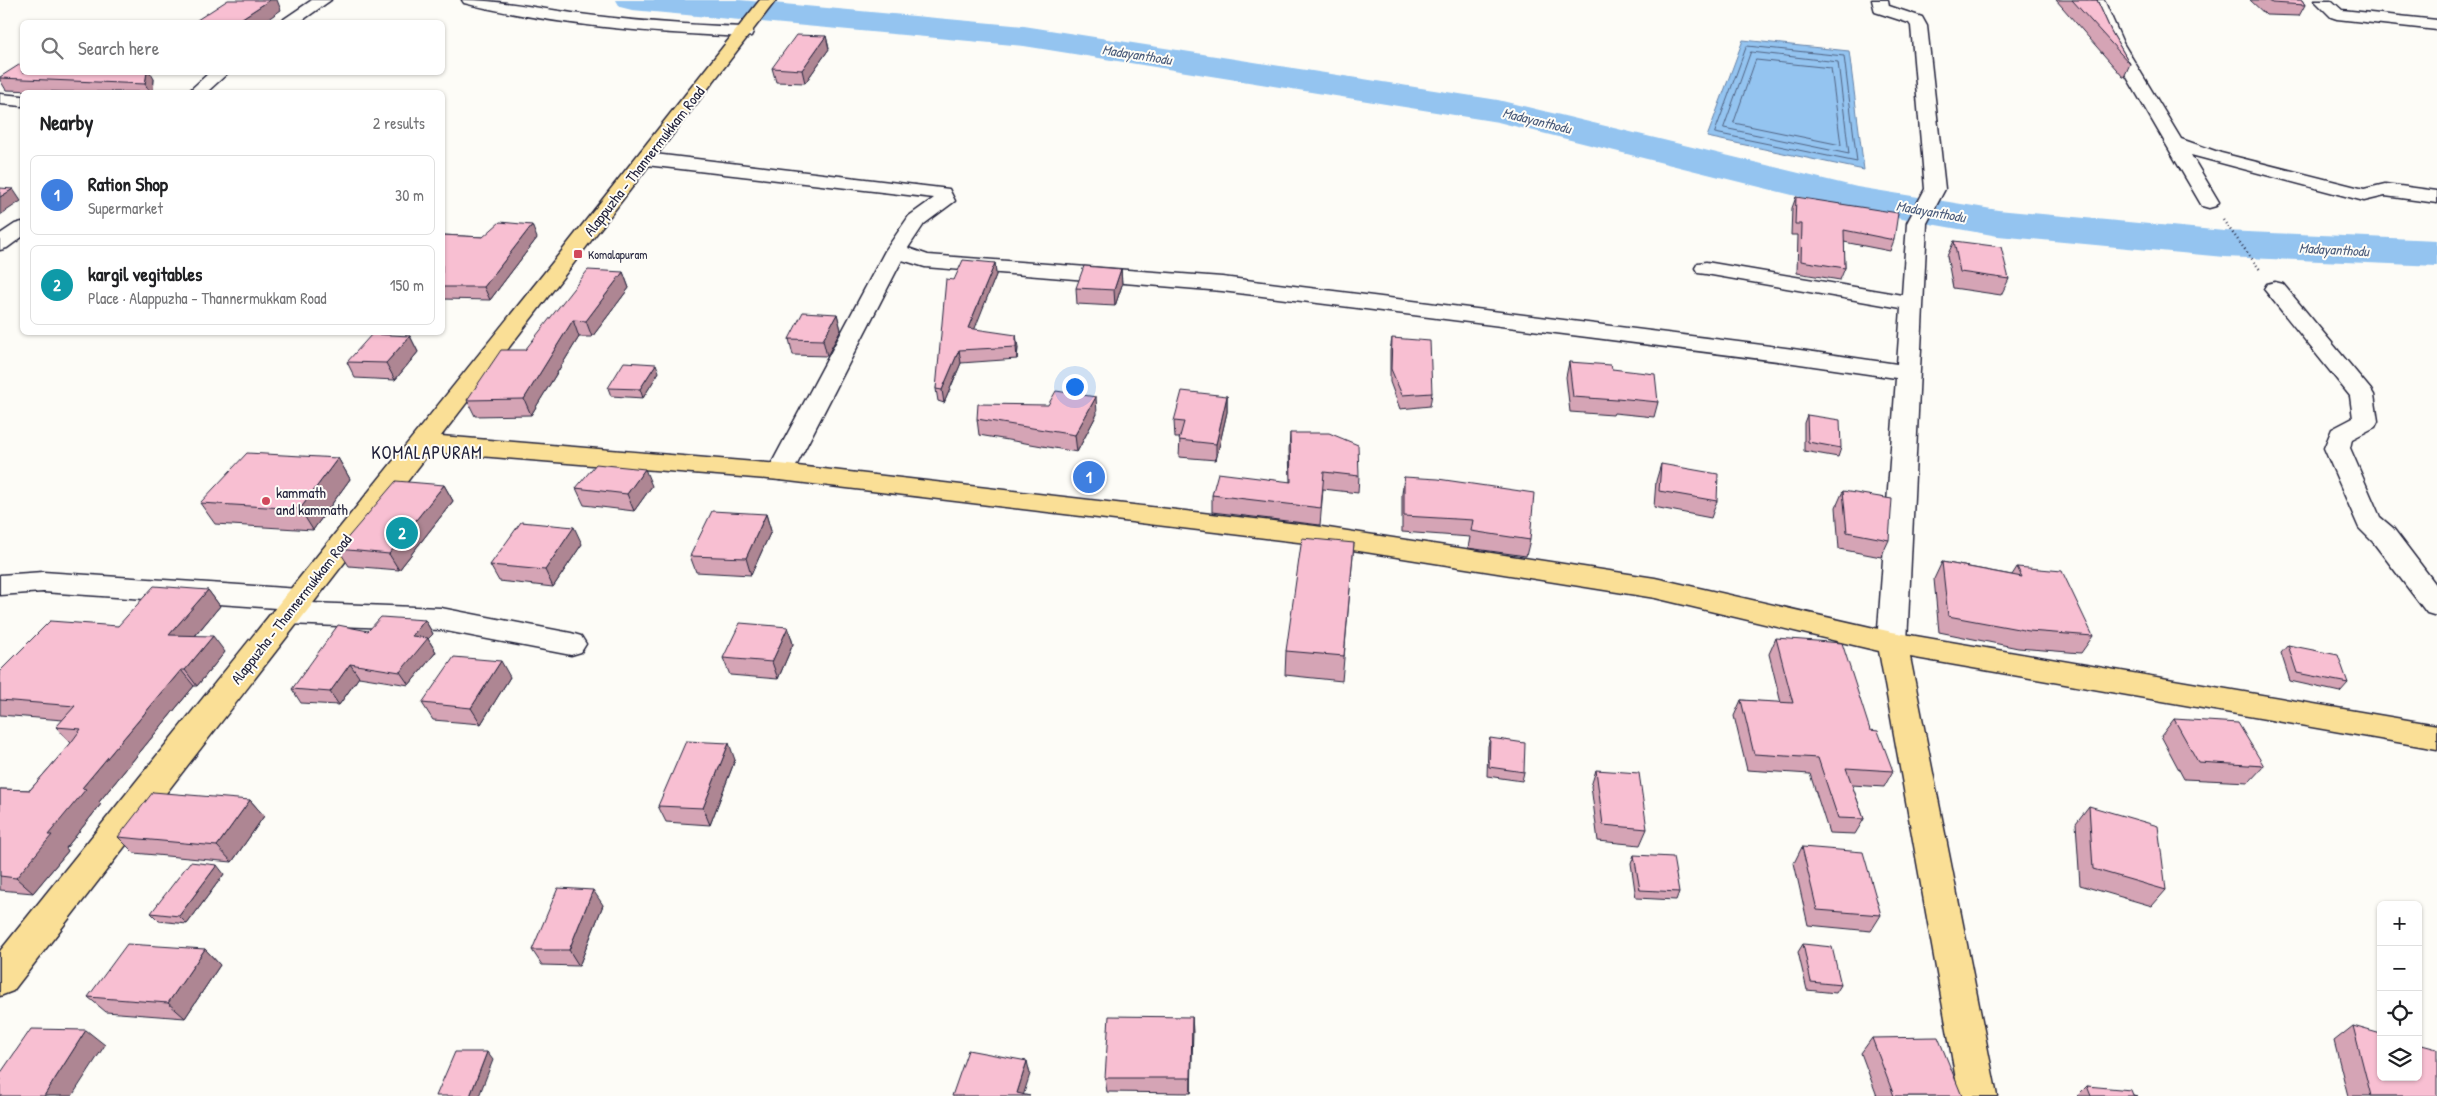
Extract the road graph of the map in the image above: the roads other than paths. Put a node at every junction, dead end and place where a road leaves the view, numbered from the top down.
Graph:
1 (323, 0) edge
2 (470, 0) edge
3 (768, 0) edge
4 (1880, 0) edge
5 (2096, 0) edge
6 (2322, 0) edge
7 (293, 20) edge
8 (2437, 25) edge
9 (747, 29) junction
10 (217, 75) edge
11 (199, 90) edge
12 (0, 99) edge
13 (20, 101) edge
14 (2175, 143) junction
15 (646, 158) junction
16 (2437, 198) edge
17 (2209, 202) road end
18 (20, 229) edge
19 (0, 244) edge
20 (896, 252) junction
21 (1706, 268) dead end
22 (2275, 289) road end
23 (1912, 304) junction
24 (1908, 373) junction
25 (422, 442) junction
26 (780, 472) junction
27 (0, 585) edge
28 (293, 606) junction
29 (2437, 606) edge
30 (1892, 643) junction
31 (571, 644) dead end
32 (2437, 736) edge
33 (0, 979) edge
34 (1978, 1096) edge

1 - 7 street
2 - 9 street
3 - 9 main road, Alappuzha - Thannermukkam Road
4 - 23 street
5 - 14 street
6 - 8 street
9 - 15 main road, Alappuzha - Thannermukkam Road
10 - 11 street
12 - 13 street
14 - 16 street
14 - 17 street
15 - 20 street
15 - 25 main road, Alappuzha - Thannermukkam Road
18 - 19 street
20 - 24 street
20 - 26 street
21 - 23 street
22 - 29 street
23 - 24 street
24 - 30 street
25 - 26 main road
25 - 28 main road, Alappuzha - Thannermukkam Road
26 - 30 main road
27 - 28 street
28 - 31 street
28 - 33 main road, Alappuzha - Thannermukkam Road
30 - 32 main road
30 - 34 main road

